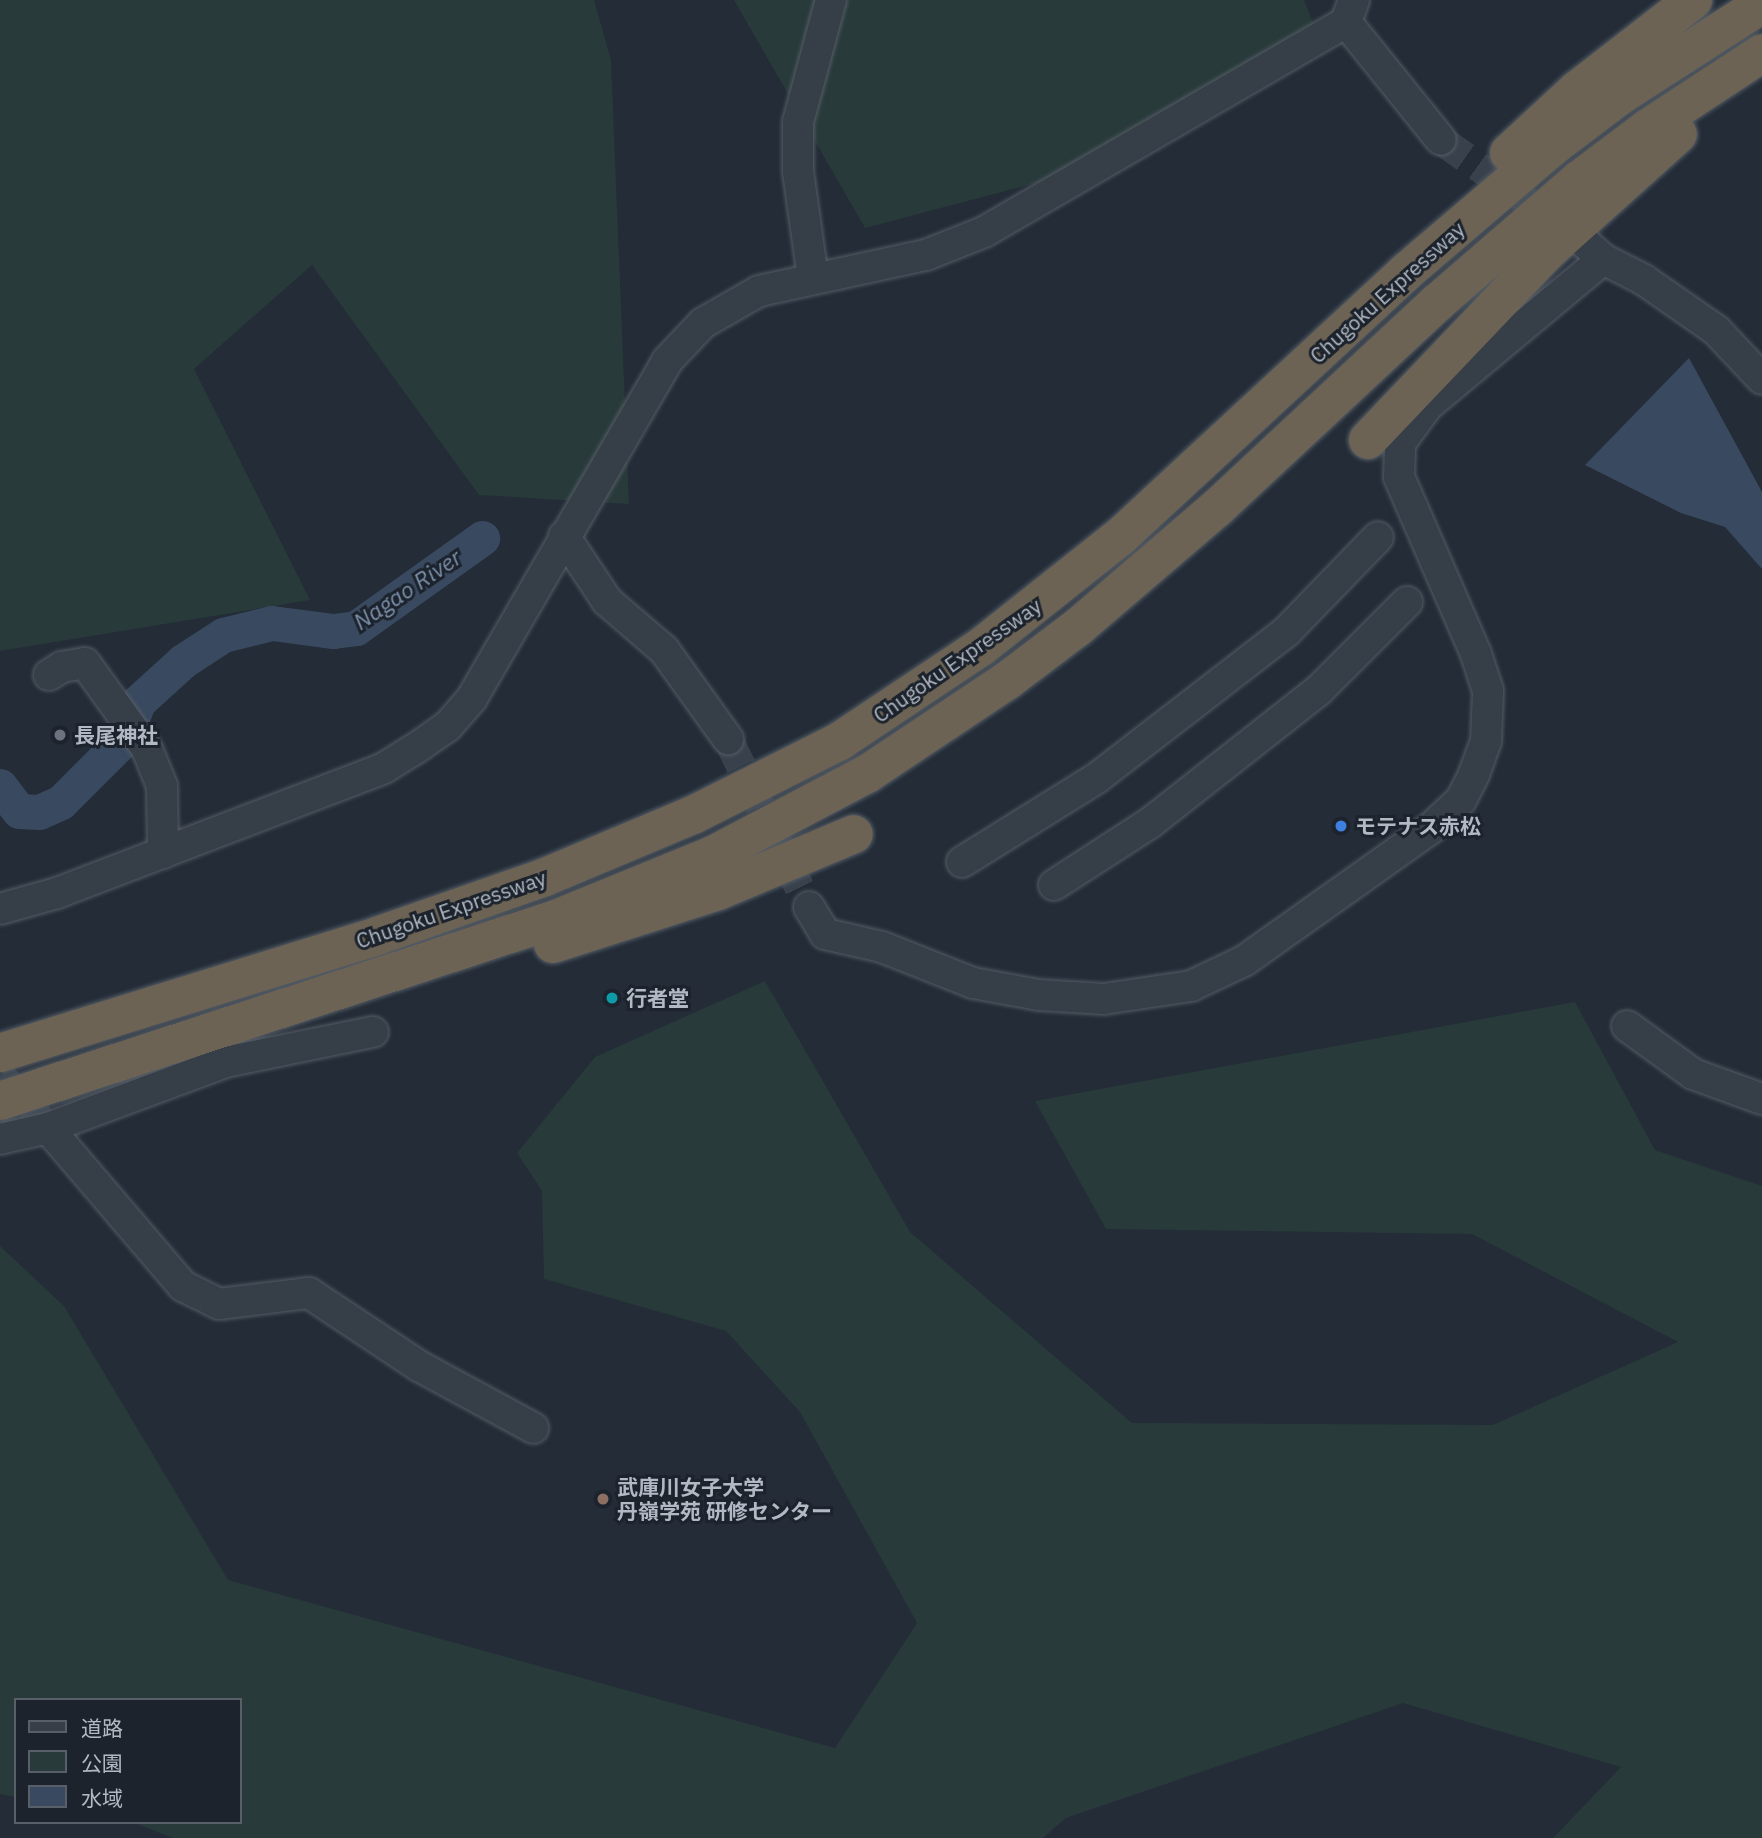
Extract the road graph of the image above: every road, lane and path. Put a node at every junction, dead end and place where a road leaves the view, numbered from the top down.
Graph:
1 (831, 0) edge
2 (1693, 0) edge
3 (1762, 4) edge
4 (1350, 11) edge
5 (1762, 54) edge
6 (1762, 67) edge
7 (1441, 141) tunnel mouth
8 (813, 278) junction
9 (1762, 379) edge
10 (1261, 407) junction
11 (1368, 440) dead end
12 (564, 536) junction
13 (1378, 537) dead end
14 (1406, 603) dead end
15 (49, 676) dead end
16 (728, 739) tunnel mouth
17 (854, 834) dead end
18 (163, 853) junction
19 (962, 862) dead end
20 (1054, 885) dead end
21 (809, 907) tunnel mouth
22 (0, 909) edge
23 (302, 1003) junction
24 (1628, 1026) dead end
25 (373, 1032) dead end
26 (0, 1053) edge
27 (1762, 1099) edge
28 (0, 1101) edge
29 (48, 1128) junction
30 (0, 1139) edge
31 (533, 1428) dead end

1 - 8 street
2 - 10 highway
3 - 10 highway, Chugoku Expressway
4 - 7 street
4 - 8 street
5 - 23 highway, Chugoku Expressway
6 - 11 highway
8 - 12 street
9 - 21 street
10 - 26 highway, Chugoku Expressway
12 - 16 street
12 - 18 street
13 - 19 street
14 - 20 street
15 - 18 street
17 - 23 highway
18 - 22 street
23 - 28 highway, Chugoku Expressway
24 - 27 street
25 - 29 street
29 - 30 street
29 - 31 street

